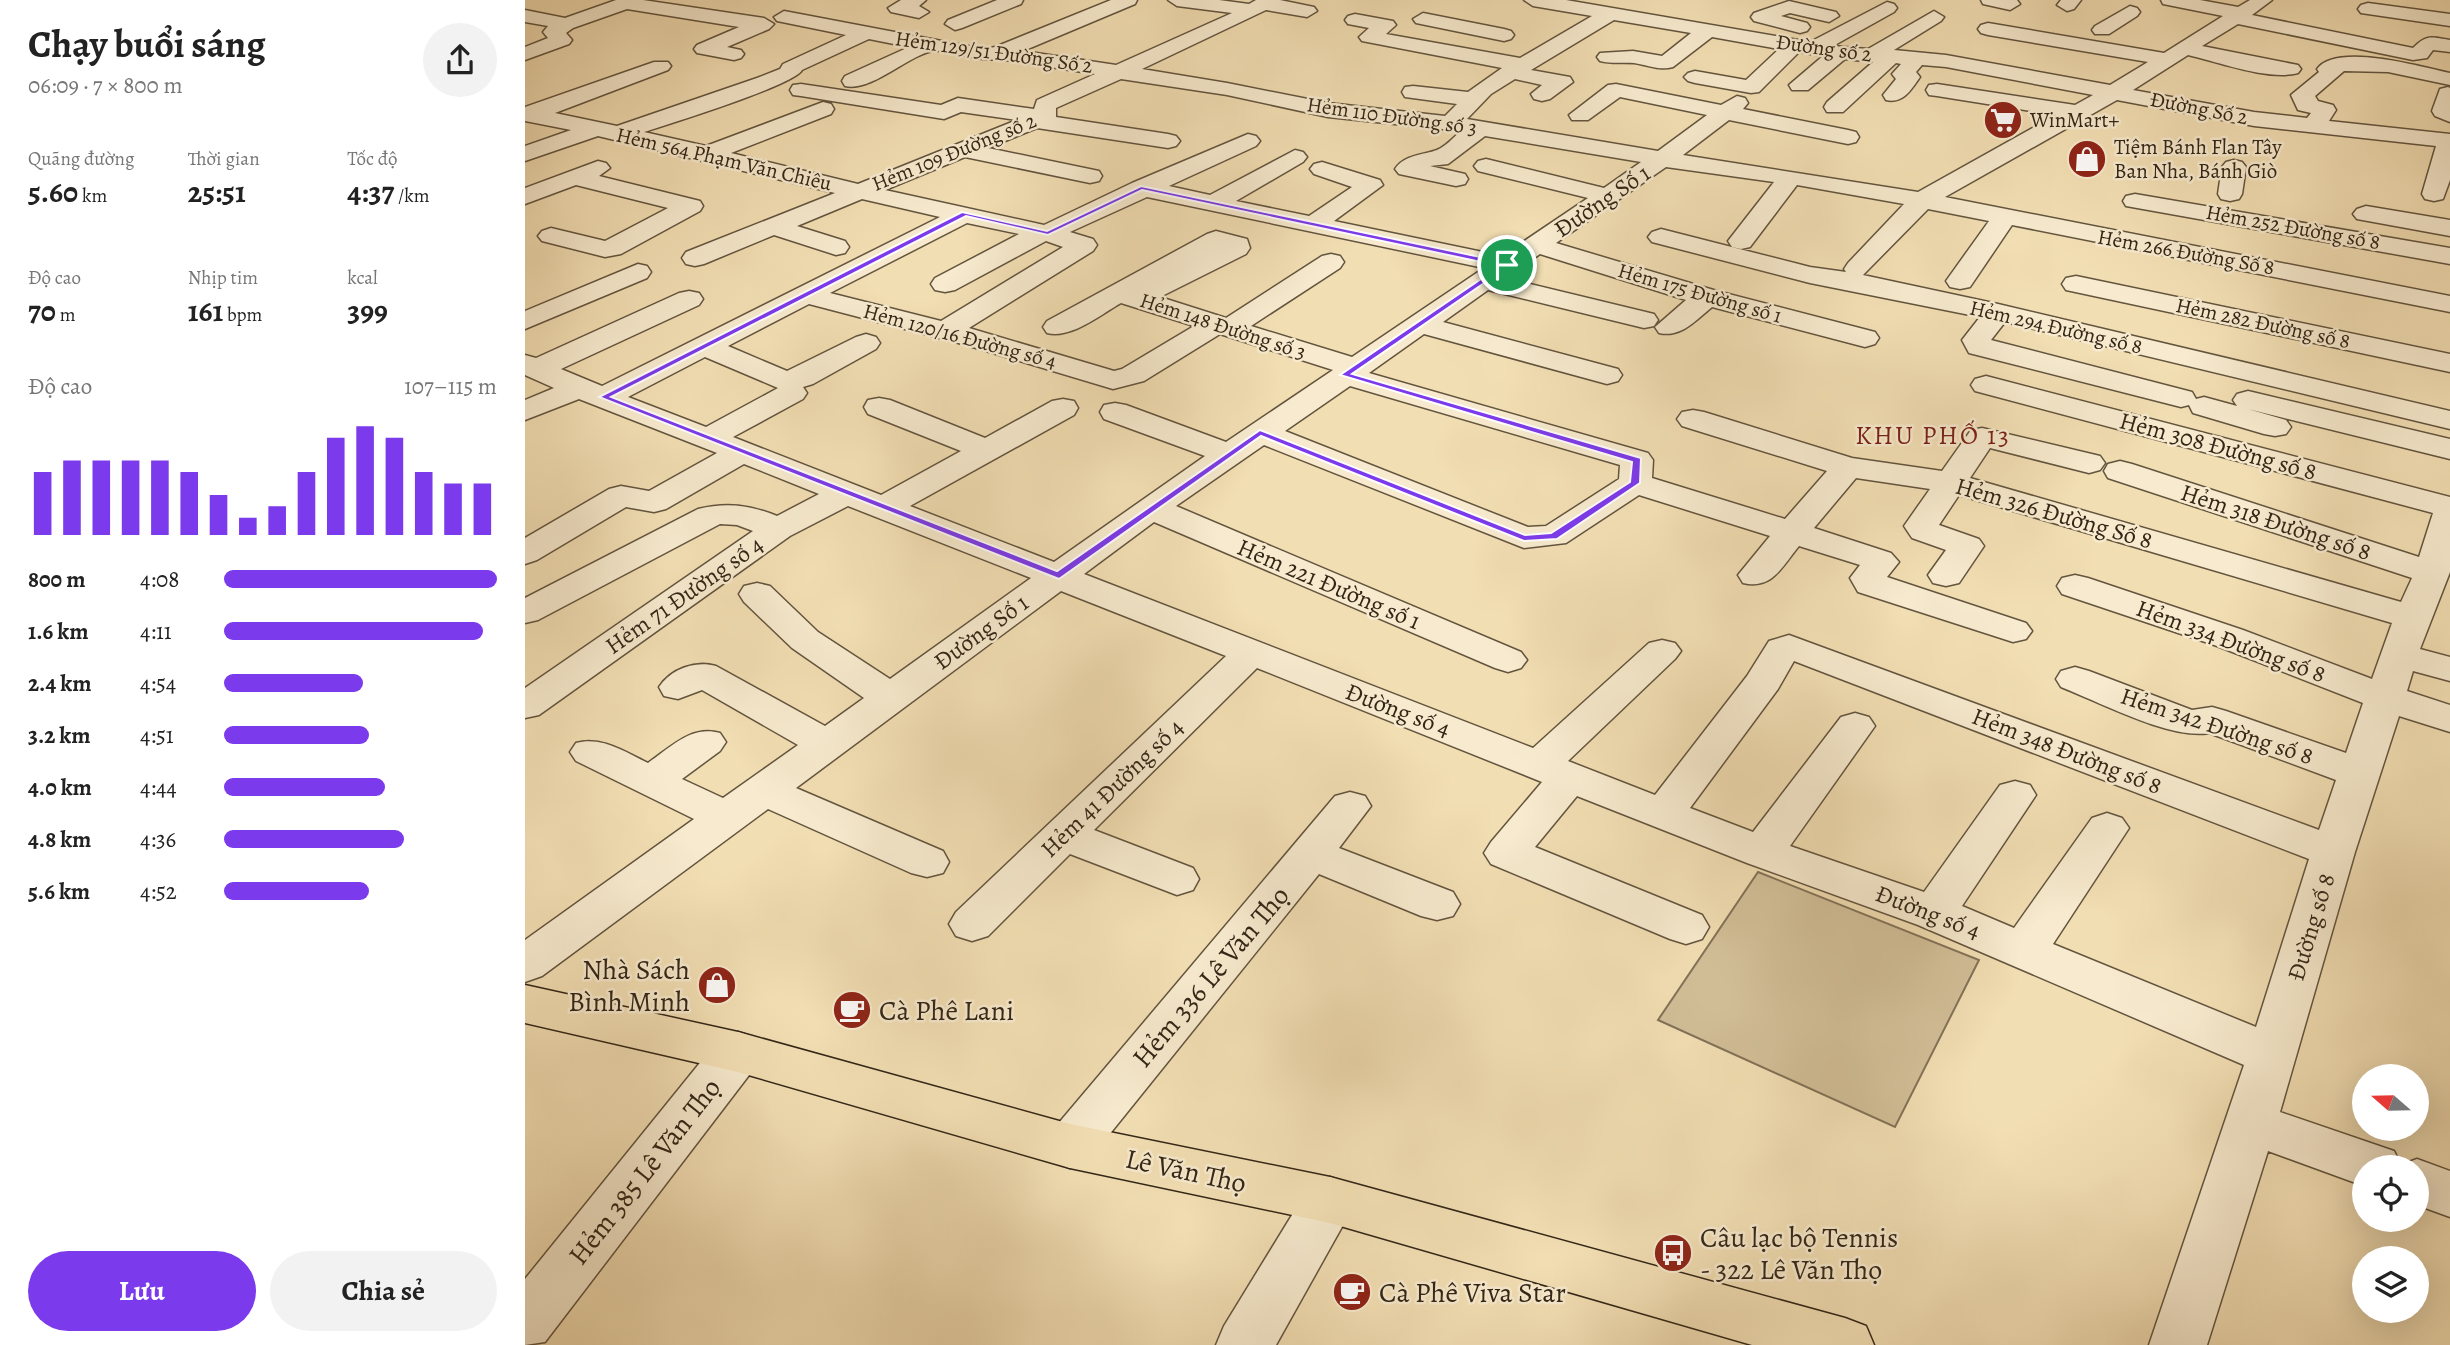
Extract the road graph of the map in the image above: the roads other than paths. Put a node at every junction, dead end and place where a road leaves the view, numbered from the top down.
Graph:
1 (1014, 0) edge
2 (1071, 0) edge
3 (1177, 0) edge
4 (1533, 0) edge
5 (1990, 0) edge
6 (2169, 0) edge
7 (1120, 3) edge
8 (823, 4) dead end
9 (1262, 5) edge
10 (1380, 6) dead end
11 (1834, 7) edge
12 (2421, 7) edge
13 (1761, 8) edge
14 (1887, 8) dead end
15 (1307, 10) dead end
16 (2016, 10) dead end
17 (2248, 10) edge
18 (2373, 10) edge
19 (2130, 12) dead end
20 (1611, 13) junction
21 (2153, 13) dead end
22 (958, 14) dead end
23 (525, 16) edge
24 (784, 17) junction
25 (1934, 17) dead end
26 (1423, 19) dead end
27 (2050, 19) dead end
28 (2450, 20) edge
29 (984, 21) junction
30 (566, 24) junction
31 (762, 25) junction
32 (1701, 28) junction
33 (2102, 30) junction
34 (866, 33) junction
35 (1996, 33) dead end
36 (1041, 36) junction
37 (1805, 40) junction
38 (2351, 43) junction
39 (930, 45) junction
40 (1553, 46) junction
41 (2450, 46) edge
42 (1840, 52) junction
43 (999, 53) junction
44 (525, 54) edge
45 (734, 54) dead end
46 (2057, 55) dead end
47 (1882, 56) junction
48 (1917, 58) junction
49 (2169, 61) junction
50 (661, 66) dead end
51 (1516, 68) junction
52 (1986, 68) junction
53 (2291, 69) dead end
54 (1680, 71) junction
55 (1122, 72) junction
56 (2324, 74) junction
57 (794, 76) junction
58 (853, 81) dead end
59 (2344, 84) dead end
60 (1800, 85) dead end
61 (1937, 90) dead end
62 (2116, 91) junction
63 (1413, 92) dead end
64 (1542, 94) dead end
65 (1893, 95) dead end
66 (2449, 96) edge
67 (1473, 99) junction
68 (1835, 107) dead end
69 (1731, 108) junction
70 (823, 109) dead end
71 (763, 112) dead end
72 (2077, 112) junction
73 (1580, 115) dead end
74 (2319, 118) junction
75 (2370, 118) dead end
76 (1040, 119) junction
77 (527, 120) edge
78 (796, 120) junction
79 (1451, 123) junction
80 (1480, 128) junction
81 (607, 131) junction
82 (1848, 137) dead end
83 (1168, 141) dead end
84 (1248, 141) dead end
85 (2449, 141) edge
86 (664, 143) junction
87 (963, 150) junction
88 (525, 154) edge
89 (707, 154) junction
90 (1295, 157) dead end
91 (1662, 159) junction
92 (1486, 166) dead end
93 (2234, 167) dead end
94 (1322, 169) dead end
95 (573, 177) junction
96 (1791, 177) junction
97 (1456, 180) dead end
98 (2179, 185) dead end
99 (1031, 186) dead end
100 (1141, 188) junction
101 (857, 191) junction
102 (2434, 194) dead end
103 (1608, 196) junction
104 (525, 197) edge
105 (1921, 200) junction
106 (2135, 201) dead end
107 (1215, 203) junction
108 (2348, 212) dead end
109 (965, 214) junction
110 (2004, 218) junction
111 (1313, 224) junction
112 (771, 226) junction
113 (2450, 228) edge
114 (1045, 233) junction
115 (551, 236) dead end
116 (2101, 236) junction
117 (1661, 237) dead end
118 (1741, 241) dead end
119 (1536, 245) junction
120 (836, 247) dead end
121 (2450, 256) edge
122 (1331, 262) dead end
123 (1857, 269) dead end
124 (639, 272) dead end
125 (1495, 273) junction
126 (697, 279) junction
127 (1960, 281) dead end
128 (945, 284) dead end
129 (2376, 288) junction
130 (806, 295) junction
131 (1707, 297) junction
132 (2450, 304) edge
133 (538, 305) edge
134 (1998, 312) junction
135 (525, 321) edge
136 (754, 321) junction
137 (1419, 324) junction
138 (1223, 326) junction
139 (1057, 327) dead end
140 (2364, 330) dead end
141 (945, 331) junction
142 (1865, 338) dead end
143 (866, 342) dead end
144 (704, 346) junction
145 (2450, 363) edge
146 (530, 368) edge
147 (1350, 371) junction
148 (1607, 374) dead end
149 (1986, 385) dead end
150 (591, 393) junction
151 (792, 393) dead end
152 (2193, 397) junction
153 (879, 407) dead end
154 (1063, 408) dead end
155 (525, 411) edge
156 (1115, 412) dead end
157 (1693, 419) dead end
158 (2450, 420) edge
159 (1260, 432) junction
160 (708, 438) junction
161 (984, 449) junction
162 (2450, 449) edge
163 (743, 452) junction
164 (1228, 454) junction
165 (1848, 467) junction
166 (2450, 471) edge
167 (1949, 482) junction
168 (1635, 483) junction
169 (847, 493) junction
170 (883, 507) junction
171 (1151, 508) junction
172 (1798, 526) junction
173 (778, 529) junction
174 (2444, 540) edge
175 (525, 553) edge
176 (1916, 554) dead end
177 (1059, 575) junction
178 (1756, 575) dead end
179 (1946, 575) dead end
180 (2075, 586) dead end
181 (757, 594) dead end
182 (525, 612) edge
183 (2013, 631) dead end
184 (2406, 636) junction
185 (1252, 652) junction
186 (1662, 652) dead end
187 (1508, 660) dead end
188 (2450, 669) edge
189 (2075, 679) dead end
190 (678, 687) dead end
191 (891, 698) junction
192 (2386, 698) junction
193 (525, 706) edge
194 (2450, 719) edge
195 (1855, 726) dead end
196 (706, 742) dead end
197 (827, 744) junction
198 (590, 752) dead end
199 (1554, 771) junction
200 (2359, 773) junction
201 (651, 781) junction
202 (763, 790) junction
203 (2015, 795) dead end
204 (1350, 806) dead end
205 (1663, 814) junction
206 (727, 817) junction
207 (2107, 828) dead end
208 (1064, 835) junction
209 (1762, 852) junction
210 (2333, 852) junction
211 (1311, 854) junction
212 (927, 862) dead end
213 (1177, 879) dead end
214 (1437, 904) dead end
215 (1934, 913) junction
216 (972, 924) dead end
217 (1686, 927) dead end
218 (2024, 950) junction
219 (526, 996) edge
220 (737, 1052) junction
221 (2271, 1055) junction
222 (2251, 1123) junction
223 (1070, 1146) junction
224 (2352, 1159) edge
225 (2429, 1186) edge
226 (2450, 1194) edge
227 (1331, 1200) junction
228 (525, 1323) edge
229 (1245, 1345) edge
230 (1845, 1345) edge
231 (2178, 1345) edge

1 - 29 street
2 - 7 street
3 - 9 street
4 - 20 street, Đường số 2
5 - 16 street
6 - 17 street
6 - 21 street
7 - 36 street
8 - 24 street
9 - 15 street
9 - 55 street, Hẻm 109 Đường số 2
10 - 51 street
11 - 13 street
12 - 18 street
12 - 28 street
13 - 32 street
13 - 37 street
14 - 37 street
17 - 38 street
17 - 49 street
18 - 38 street
19 - 33 street
20 - 32 street, Đường số 2
20 - 40 street
22 - 29 street
23 - 30 street
24 - 31 street
24 - 34 street, Hẻm 129/51 Đường Số 2
25 - 47 street
26 - 40 street
27 - 33 street
29 - 36 street
30 - 31 street
30 - 44 street
31 - 45 street
32 - 37 street, Đường số 2
32 - 54 street
33 - 49 street
34 - 39 street, Hẻm 129/51 Đường Số 2
34 - 57 street, Hẻm 129/51 Đường Số 2
35 - 49 street
36 - 43 street
37 - 42 street, Đường số 2
37 - 54 street
38 - 41 street
39 - 43 street, Hẻm 129/51 Đường Số 2
39 - 58 street
40 - 51 street
40 - 54 street
42 - 47 street, Đường số 2
42 - 60 street
43 - 55 street, Hẻm 129/51 Đường Số 2
46 - 52 street
47 - 48 street, Đường số 2
47 - 68 street
48 - 52 street, Đường số 2
48 - 65 street
49 - 53 street
49 - 62 street
50 - 77 street
51 - 64 street
51 - 67 street
52 - 62 street, Đường số 2
55 - 76 street, Hẻm 109 Đường số 2
55 - 79 street, Hẻm 110 Đường số 3
56 - 59 street
56 - 66 street
56 - 74 street
57 - 76 street
57 - 81 street, Hẻm 129/51 Đường Số 2
61 - 72 street
62 - 72 street
62 - 74 street, Đường Số 2
63 - 67 street
67 - 79 street
69 - 73 street
69 - 82 street
69 - 91 street
70 - 78 street
71 - 78 street
72 - 105 street
74 - 75 street
74 - 85 street, Đường Số 2
76 - 83 street
76 - 87 street, Hẻm 109 Đường số 2
77 - 81 street, Hẻm 564 Phạm Văn Chiêu
78 - 89 street
79 - 80 street, Hẻm 110 Đường số 3
80 - 91 street, Hẻm 110 Đường số 3
80 - 97 street
81 - 86 street, Hẻm 564 Phạm Văn Chiêu
81 - 88 street, Hẻm 129/51 Đường Số 2
84 - 100 street
85 - 102 street
86 - 89 street, Hẻm 564 Phạm Văn Chiêu
86 - 95 street
87 - 99 street
87 - 101 street, Hẻm 109 Đường số 2
89 - 101 street, Hẻm 564 Phạm Văn Chiêu
90 - 107 street
91 - 96 street, Đường Số 1
91 - 103 street, Đường Số 1
92 - 103 street
93 - 98 street
94 - 111 street
95 - 104 street
95 - 115 street
96 - 105 street, Đường Số 1
96 - 118 street
100 - 107 street
100 - 114 street
101 - 109 street, Hẻm 564 Phạm Văn Chiêu
101 - 112 street, Hẻm 109 Đường số 2
103 - 119 street, Đường Số 1
105 - 110 street, Hẻm 266 Đường Số 8
105 - 123 street
106 - 121 street, Hẻm 252 Đường số 8
107 - 111 street
108 - 113 street
109 - 114 street, Hẻm 564 Phạm Văn Chiêu
109 - 130 street
110 - 116 street, Hẻm 266 Đường Số 8
110 - 127 street
111 - 125 street
112 - 120 street
112 - 126 street, Hẻm 109 Đường số 2
114 - 128 street
114 - 141 street, Hẻm 564 Phạm Văn Chiêu
116 - 129 street, Hẻm 266 Đường Số 8
116 - 145 street, Hẻm 282 Đường số 8
117 - 134 street, Hẻm 294 Đường số 8
119 - 125 street, Đường Số 1
119 - 131 street, Hẻm 175 Đường số 1
122 - 138 street
124 - 133 street
125 - 131 street
125 - 137 street, Đường Số 1
126 - 136 street
126 - 146 street, Hẻm 109 Đường số 2
129 - 132 street, Hẻm 266 Đường Số 8
129 - 140 street
130 - 136 street
130 - 141 street, Hẻm 120/16 Đường số 4
131 - 142 street, Hẻm 175 Đường số 1
133 - 135 street
134 - 152 street
134 - 158 street, Hẻm 294 Đường số 8
136 - 144 street
137 - 147 street, Đường Số 1
137 - 148 street
138 - 139 street, Hẻm 148 Đường số 3
138 - 141 street, Hẻm 120/16 Đường số 4
138 - 147 street, Hẻm 148 Đường số 3
143 - 144 street
144 - 150 street
146 - 150 street, Đường số 4
147 - 159 street, Đường Số 1
147 - 168 street, Hẻm 148 Đường số 3
149 - 174 street, Hẻm 308 Đường số 8
150 - 155 street
150 - 160 street, Đường số 4
151 - 160 street
152 - 162 street
152 - 166 street
153 - 161 street
154 - 161 street
156 - 164 street
157 - 165 street, Hẻm 326 Đường Số 8
159 - 164 street, Đường Số 1
159 - 168 street
160 - 163 street, Đường số 4
161 - 170 street
163 - 169 street, Đường số 4
163 - 175 street
164 - 171 street, Đường Số 1
165 - 167 street, Hẻm 326 Đường Số 8
165 - 172 street
167 - 174 street, Hẻm 318 Đường số 8
167 - 179 street
167 - 184 street, Hẻm 326 Đường Số 8
168 - 172 street
169 - 170 street, Đường số 4
169 - 173 street, Hẻm 71 Đường số 4
170 - 177 street, Đường số 4
171 - 177 street, Đường Số 1
171 - 187 street, Hẻm 221 Đường số 1
172 - 176 street
172 - 178 street
172 - 183 street
173 - 182 street
173 - 193 street, Hẻm 71 Đường số 4
174 - 184 street, Đường số 8
177 - 185 street, Đường số 4
177 - 191 street, Đường Số 1
180 - 192 street, Hẻm 334 Đường số 8
181 - 191 street
184 - 188 street, Hẻm 326 Đường Số 8
184 - 192 street, Đường số 8
185 - 199 street, Đường số 4
185 - 208 street, Hẻm 41 Đường số 4
186 - 199 street
189 - 200 street, Hẻm 342 Đường số 8
190 - 197 street
191 - 197 street, Đường Số 1
192 - 194 street, Hẻm 334 Đường số 8
192 - 200 street, Đường số 8
195 - 209 street
196 - 201 street
197 - 202 street, Đường Số 1
198 - 201 street
199 - 205 street, Đường số 4
199 - 217 street
200 - 210 street, Đường số 8
201 - 206 street
202 - 206 street, Đường Số 1
202 - 212 street
203 - 215 street
204 - 211 street, Hẻm 336 Lê Văn Thọ
205 - 209 street, Đường số 4
205 - 210 street, Hẻm 348 Đường số 8
206 - 219 street, Đường Số 1
207 - 218 street
208 - 213 street
208 - 216 street, Hẻm 41 Đường số 4
209 - 215 street, Đường số 4
210 - 221 street, Đường số 8
211 - 214 street
211 - 223 street, Hẻm 336 Lê Văn Thọ
215 - 218 street, Đường số 4
218 - 221 street, Đường số 4
219 - 220 main road, Lê Văn Thọ
220 - 223 main road, Lê Văn Thọ
220 - 228 street, Hẻm 385 Lê Văn Thọ
221 - 222 street, Đường số 8
222 - 224 street
222 - 231 street, Đường số 8
223 - 227 main road, Lê Văn Thọ
225 - 226 street
227 - 229 street
227 - 230 main road, Lê Văn Thọ

